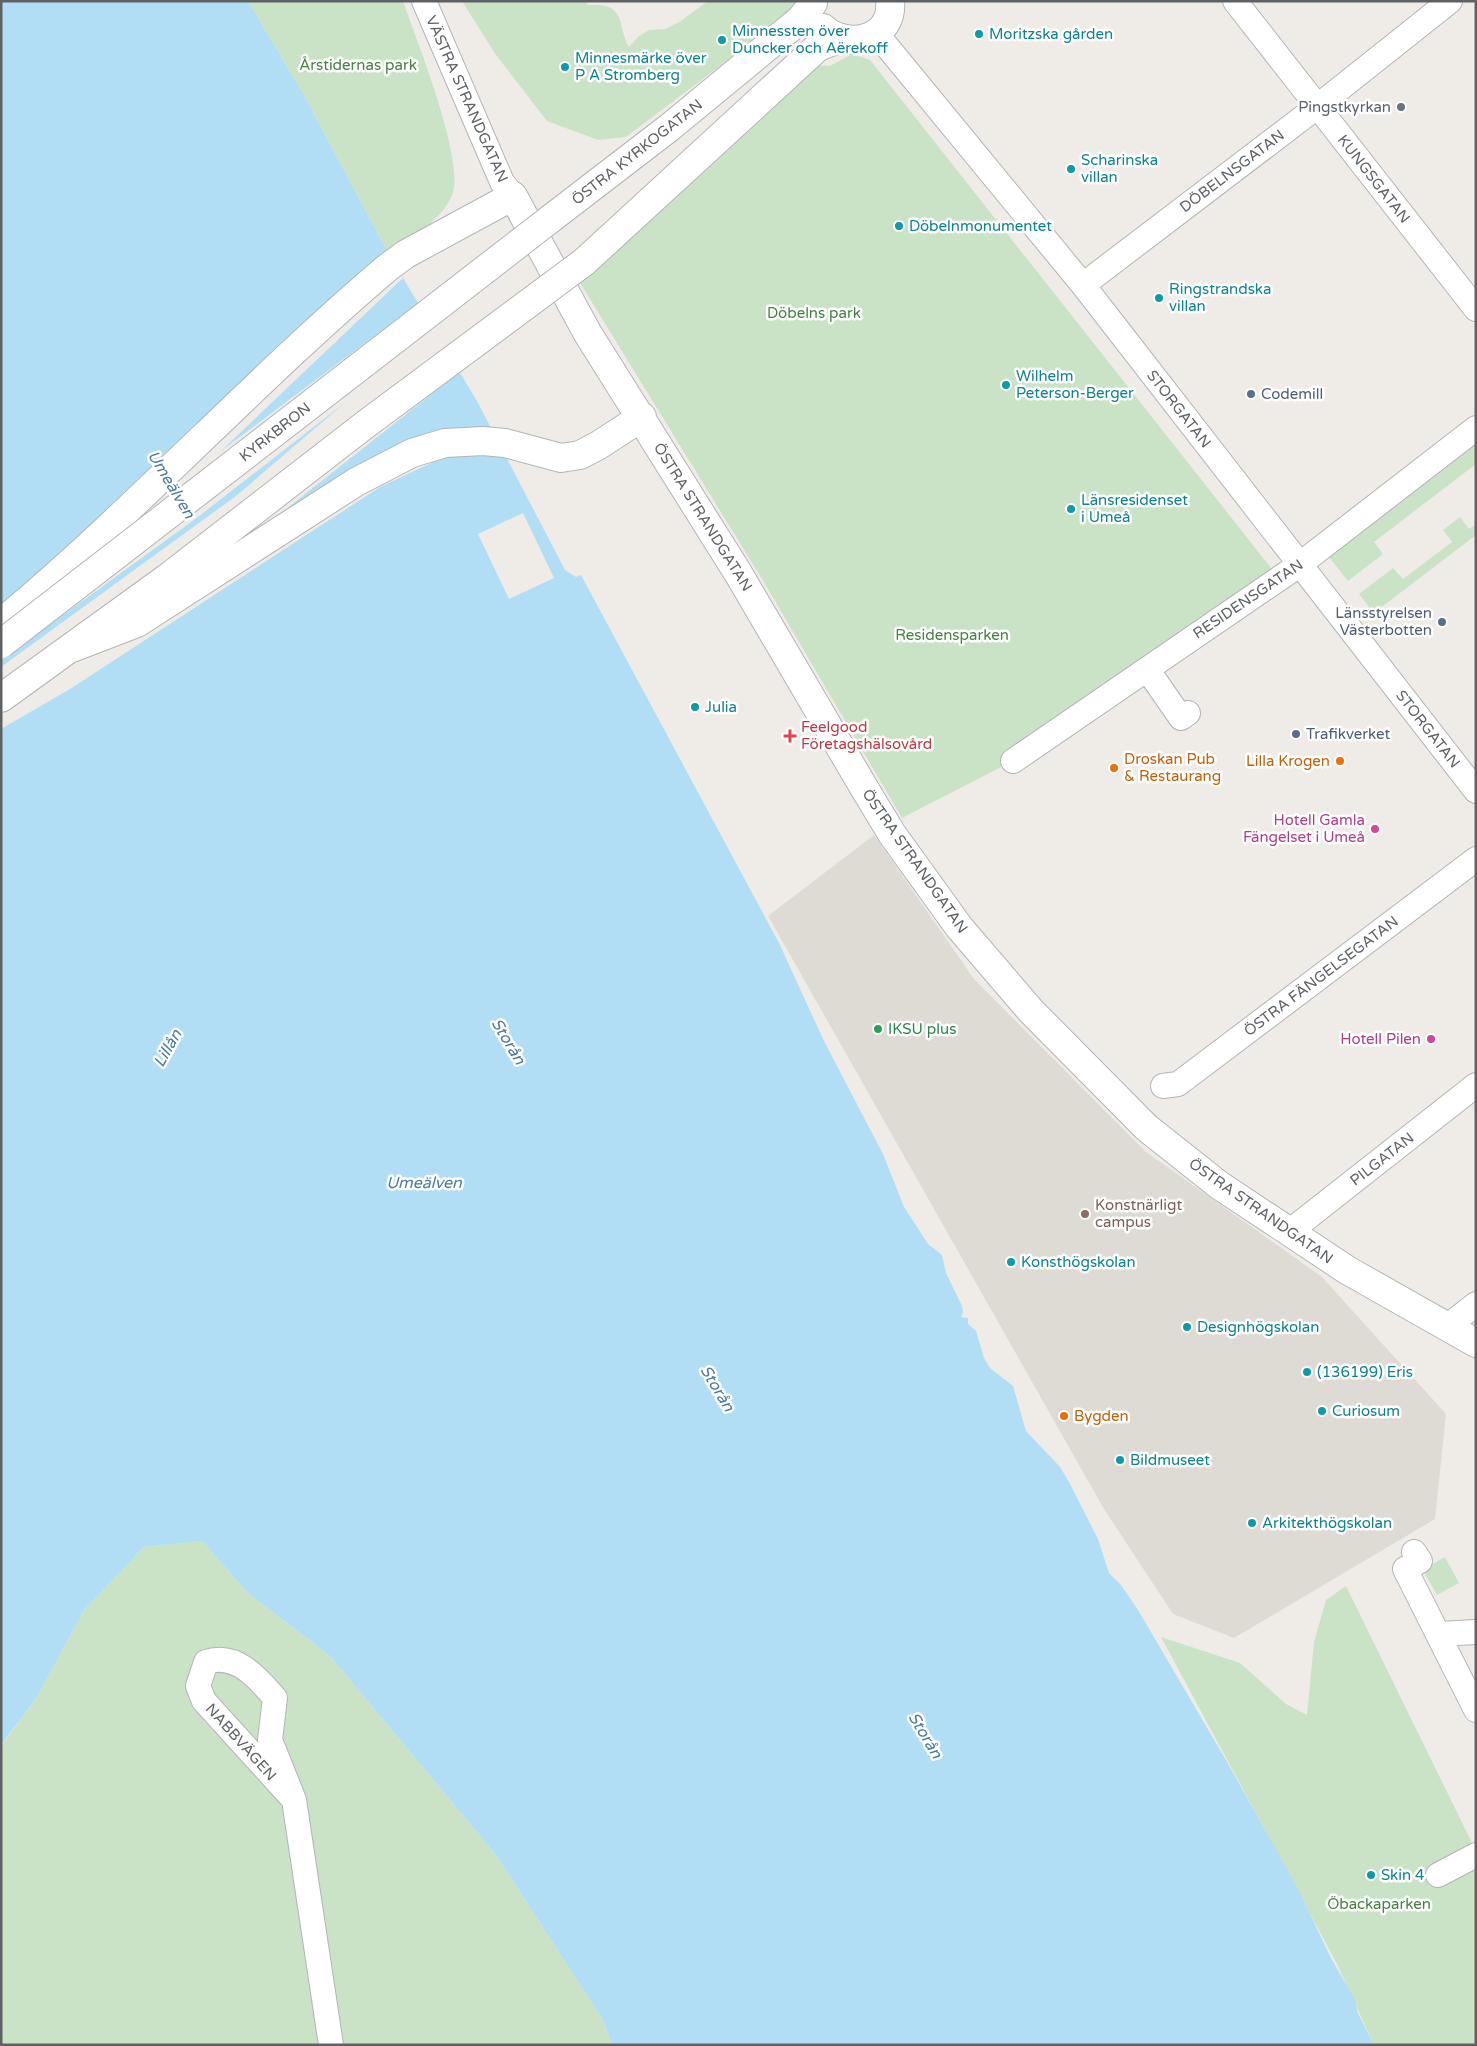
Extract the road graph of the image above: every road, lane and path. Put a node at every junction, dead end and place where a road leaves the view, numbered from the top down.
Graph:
1 (424, 1) edge
2 (890, 1) edge
3 (1235, 1) edge
4 (1450, 1) edge
5 (813, 2) edge
6 (876, 33) junction
7 (838, 38) junction
8 (1318, 106) junction
9 (513, 196) junction
10 (550, 220) joint
11 (1083, 285) junction
12 (1476, 309) edge
13 (642, 417) junction
14 (1476, 428) edge
15 (1299, 565) junction
16 (1, 623) edge
17 (1, 644) edge
18 (72, 648) junction
19 (1147, 669) junction
20 (1, 698) edge
21 (1188, 713) dead end
22 (1013, 761) dead end
23 (1476, 791) edge
24 (1476, 860) edge
25 (1163, 1086) dead end
26 (1476, 1086) edge
27 (1289, 1232) junction
28 (1476, 1304) edge
29 (1448, 1326) junction
30 (1476, 1343) edge
31 (1414, 1552) dead end
32 (1476, 1632) edge
33 (1439, 1634) junction
34 (1476, 1710) edge
35 (294, 1800) junction
36 (1476, 1855) edge
37 (1438, 1875) dead end
38 (331, 2045) edge

1 - 9 street, VÄSTRA STRANDGATAN
2 - 6 street
3 - 8 street, KUNGSGATAN
4 - 8 street, DÖBELNSGATAN
5 - 7 street, ÖSTRA KYRKOGATAN
5 - 10 street, ÖSTRA KYRKOGATAN
6 - 7 street
6 - 11 street, STORGATAN
7 - 18 street, bridge
8 - 11 street, DÖBELNSGATAN
8 - 12 street, KUNGSGATAN
9 - 13 street, ÖSTRA STRANDGATAN
9 - 16 street
10 - 17 street, KYRKBRON, bridge
11 - 15 street, STORGATAN
13 - 18 street
13 - 27 street, ÖSTRA STRANDGATAN
14 - 15 street, RESIDENSGATAN
15 - 19 street, RESIDENSGATAN
15 - 23 street, STORGATAN
18 - 20 street
19 - 21 street
19 - 22 street, RESIDENSGATAN
24 - 25 street, ÖSTRA FÄNGELSEGATAN
26 - 27 street, PILGATAN
27 - 29 street, ÖSTRA STRANDGATAN
28 - 29 street
29 - 30 street, ÖSTRA STRANDGATAN
31 - 33 street
32 - 33 street
33 - 34 street
35 - 35 street, NABBVÄGEN
35 - 38 street, NABBVÄGEN
36 - 37 street

